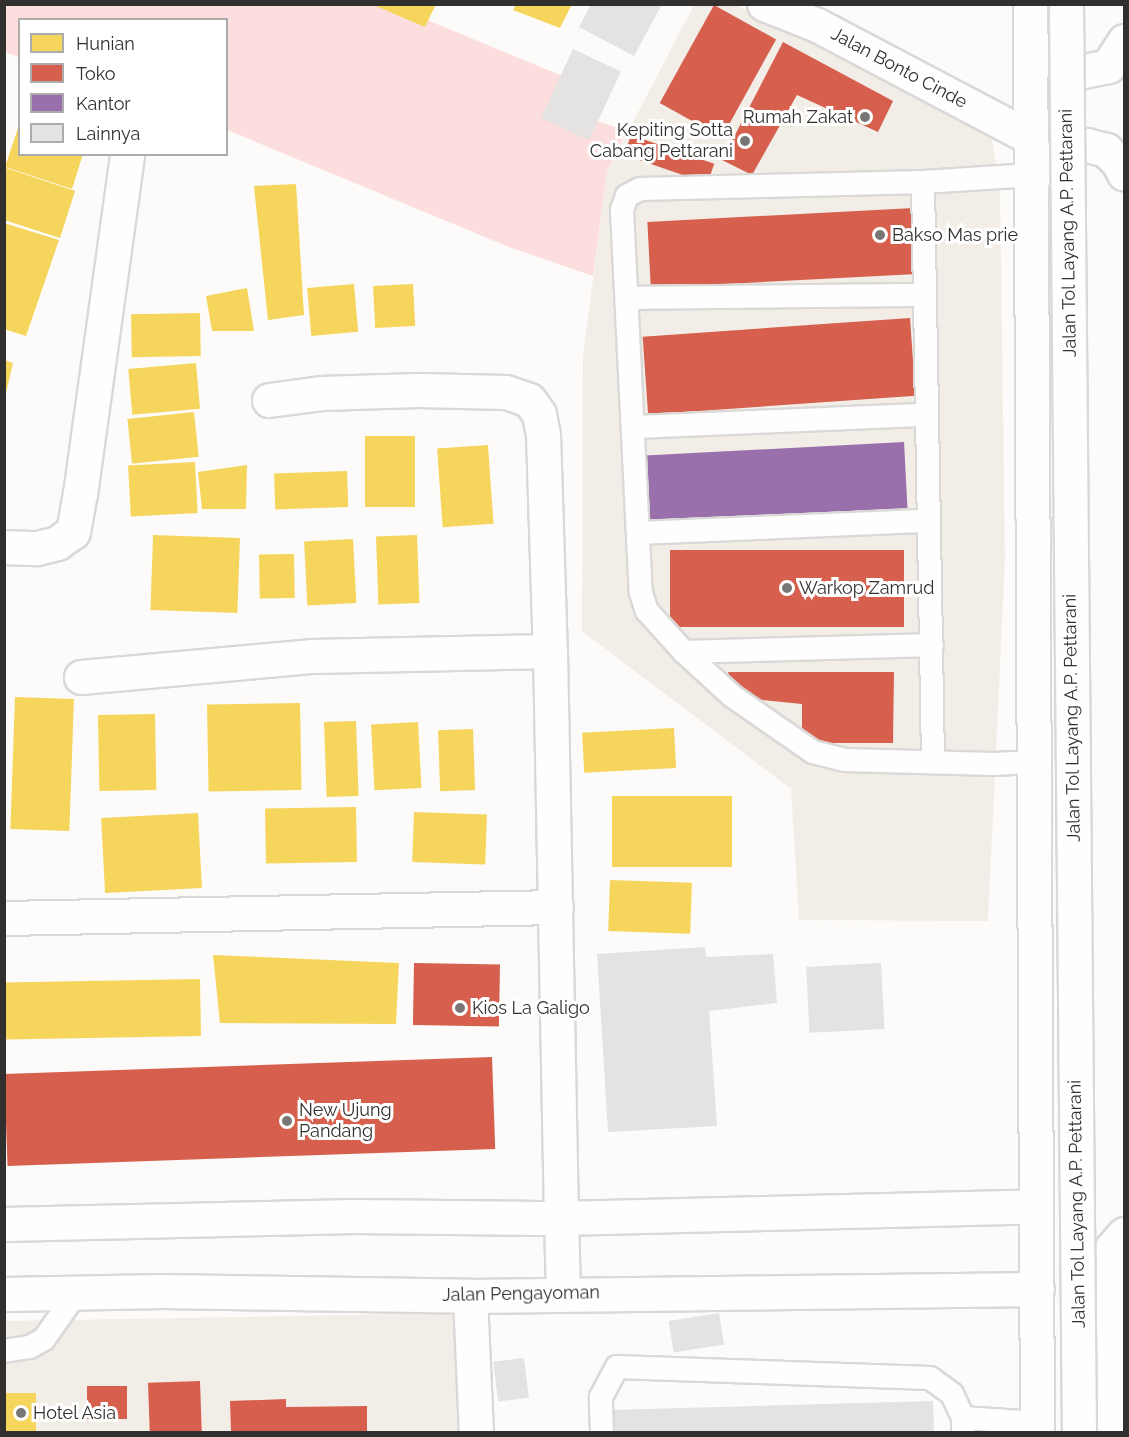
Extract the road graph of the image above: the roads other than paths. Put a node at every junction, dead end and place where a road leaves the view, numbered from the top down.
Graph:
1 (764, 4) edge
2 (1066, 4) edge
3 (1030, 14) edge
4 (1125, 41) edge
5 (1031, 138) junction
6 (127, 156) edge
7 (1125, 174) edge
8 (923, 182) junction
9 (1031, 187) junction
10 (925, 295) junction
11 (628, 298) junction
12 (269, 400) dead end
13 (926, 415) junction
14 (634, 427) junction
15 (929, 521) junction
16 (638, 533) junction
17 (4, 547) edge
18 (932, 645) junction
19 (550, 651) junction
20 (684, 652) junction
21 (81, 677) dead end
22 (933, 761) junction
23 (1033, 762) junction
24 (556, 907) junction
25 (4, 918) edge
26 (1036, 1206) junction
27 (561, 1218) junction
28 (4, 1224) edge
29 (1118, 1241) edge
30 (1037, 1289) junction
31 (77, 1292) junction
32 (4, 1294) edge
33 (563, 1294) junction
34 (470, 1296) junction
35 (4, 1351) edge
36 (963, 1425) edge
37 (1037, 1428) edge
38 (476, 1432) edge
39 (602, 1432) edge
40 (1079, 1432) edge
41 (1113, 1432) edge

1 - 5 main road, Jalan Bonto Cinde
2 - 40 main road, Jalan Tol Layang A.P. Pettarani, bridge
3 - 4 main road
3 - 5 main road
5 - 9 main road
6 - 17 main road
7 - 9 main road
8 - 9 lane
8 - 10 lane
8 - 11 lane
9 - 23 main road
10 - 11 lane
10 - 13 lane
11 - 14 lane
12 - 19 main road
13 - 14 lane
13 - 15 lane
14 - 16 lane
15 - 16 lane
15 - 18 lane
16 - 20 lane
18 - 20 lane
18 - 22 lane
19 - 21 main road
19 - 24 main road
20 - 22 lane
22 - 23 lane
23 - 26 main road
24 - 25 main road
24 - 27 main road
26 - 27 main road
26 - 30 main road
27 - 28 main road
27 - 33 main road
29 - 41 main road, Jalan Tol Layang A.P. Pettarani
30 - 33 main road, Jalan Pengayoman
30 - 37 main road
31 - 32 main road, Jalan Pengayoman
31 - 34 main road, Jalan Pengayoman
31 - 35 lane
33 - 34 main road, Jalan Pengayoman
34 - 38 main road
36 - 37 lane
36 - 39 lane

